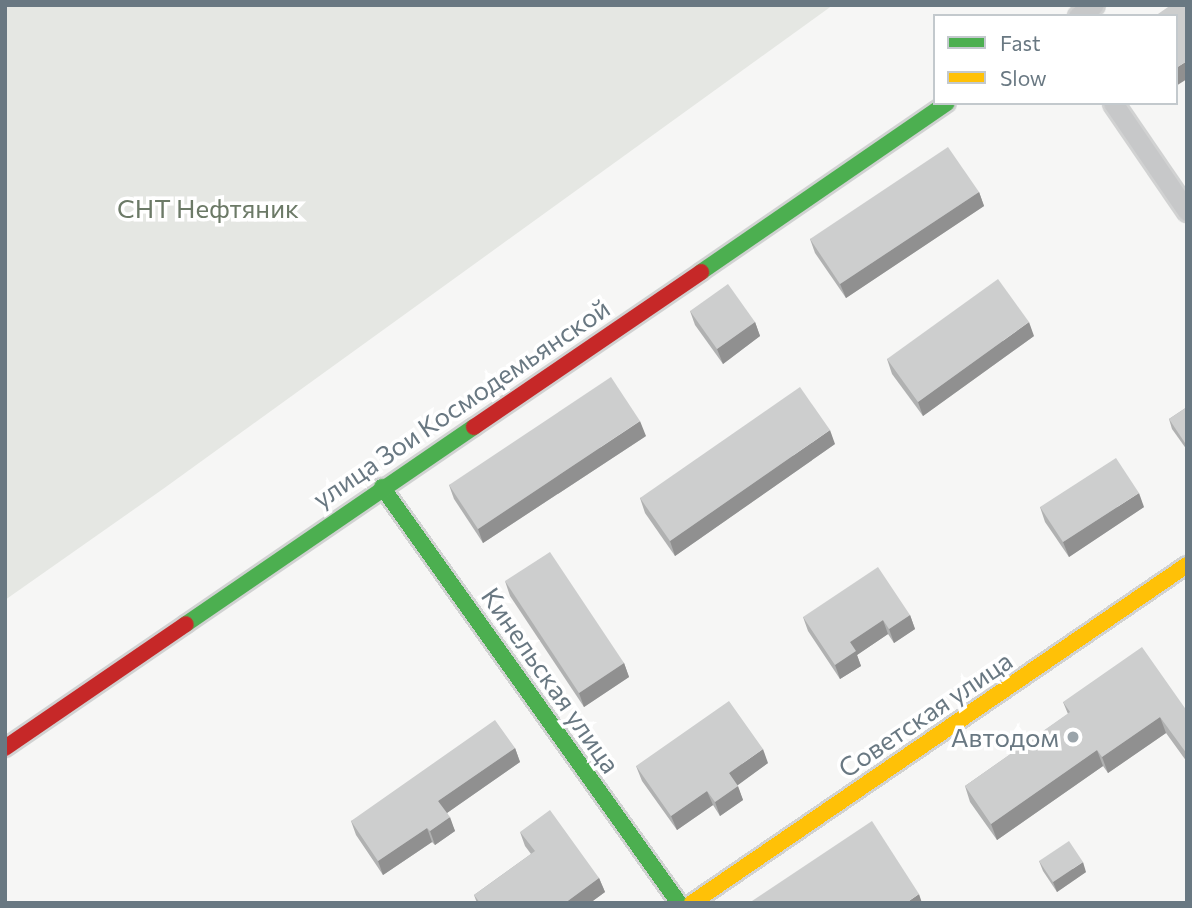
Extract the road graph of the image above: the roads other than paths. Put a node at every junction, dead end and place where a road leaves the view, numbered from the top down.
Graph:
1 (944, 105) edge
2 (1114, 105) edge
3 (1187, 211) edge
4 (382, 487) junction
5 (1187, 565) edge
6 (5, 748) edge
7 (679, 903) edge
8 (692, 903) edge

1 - 4 street, улица Зои Космодемьянской
2 - 3 street
4 - 6 street, улица Зои Космодемьянской
4 - 7 street, Кинельская улица
5 - 8 street, Советская улица

